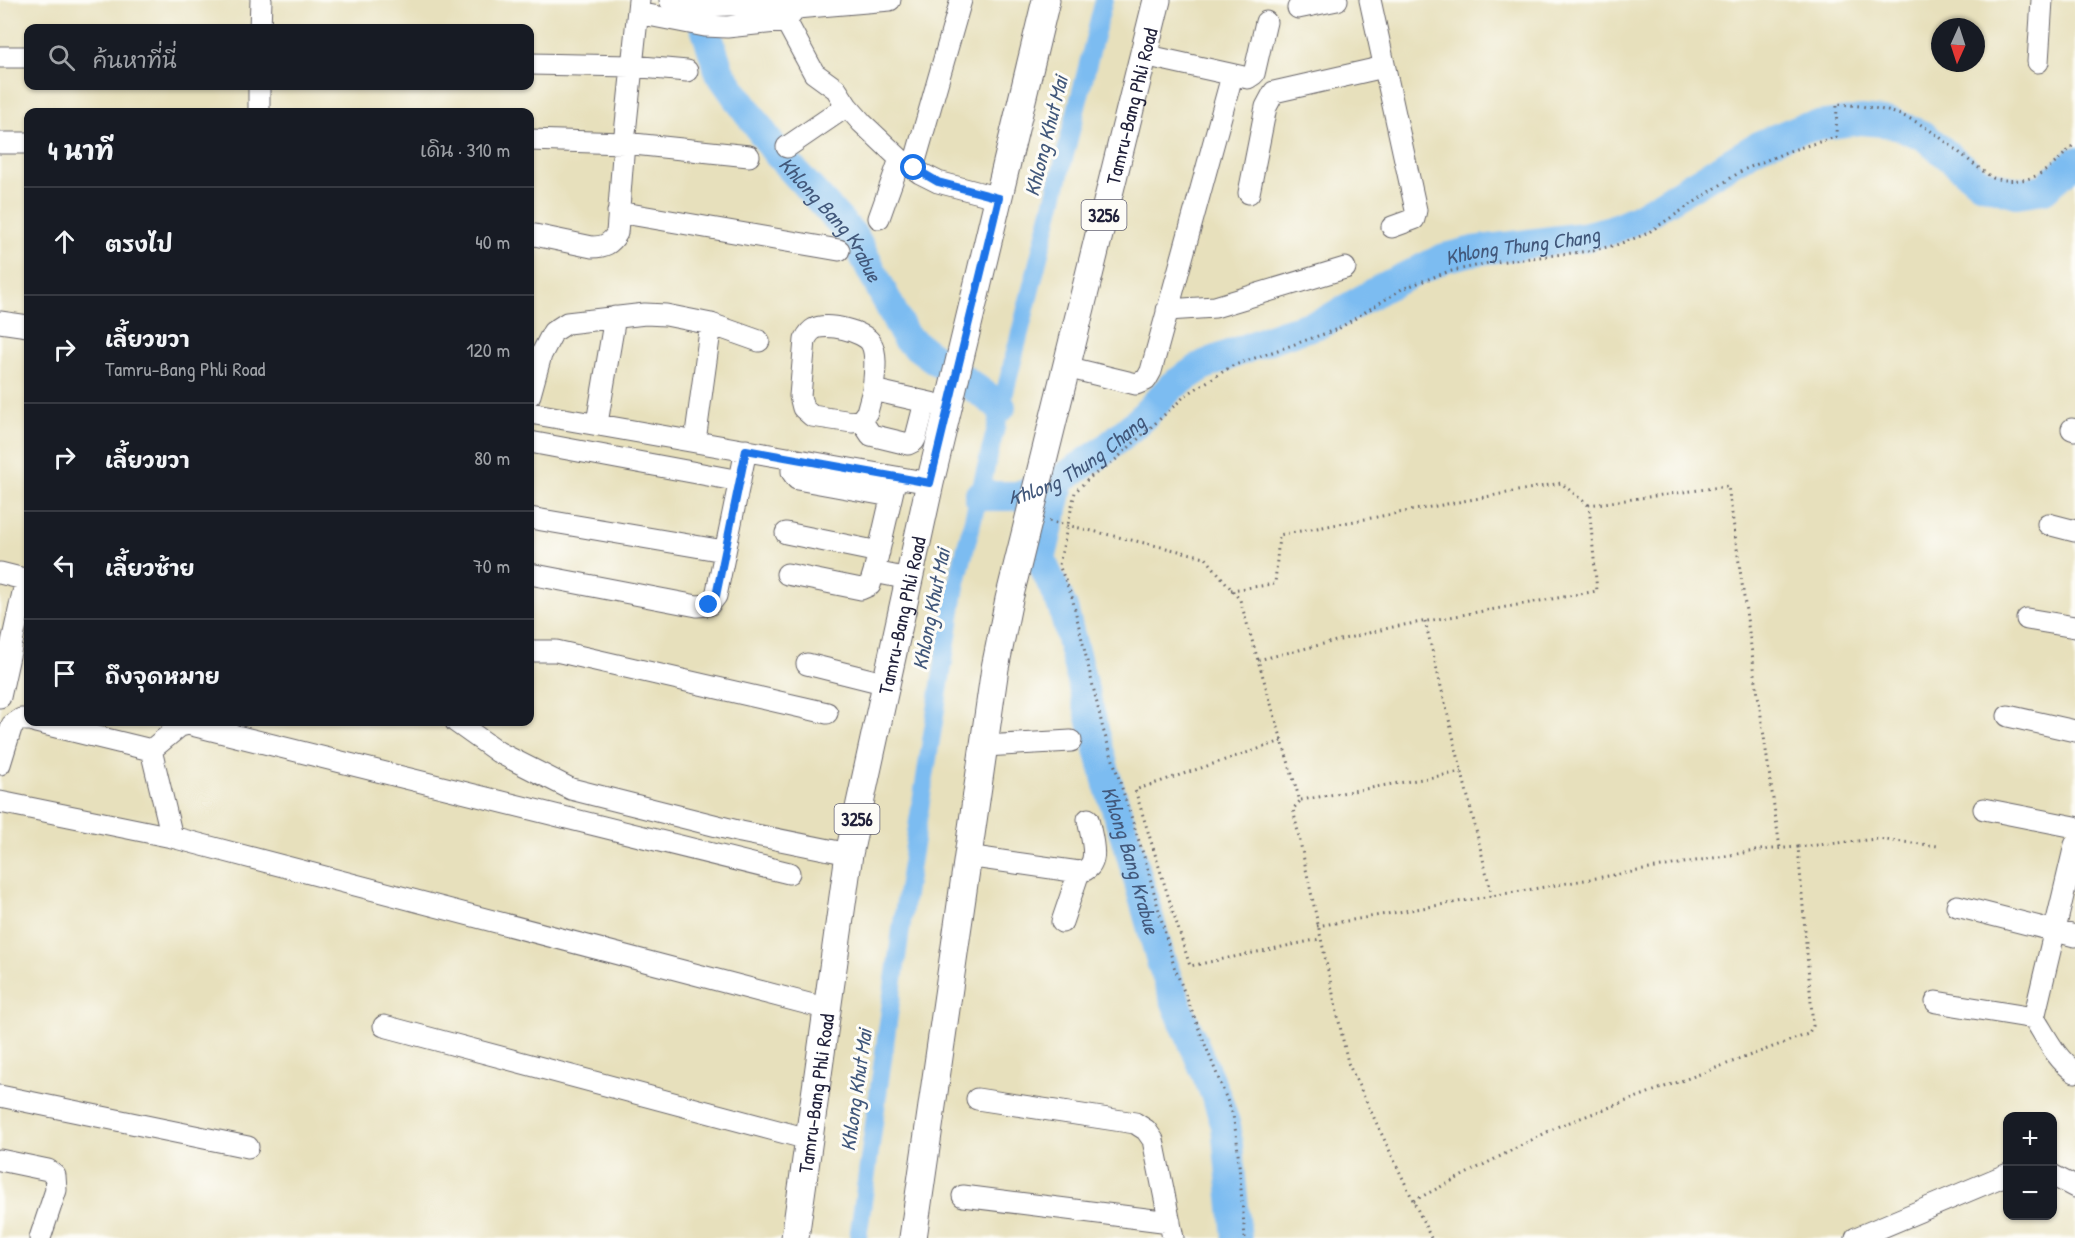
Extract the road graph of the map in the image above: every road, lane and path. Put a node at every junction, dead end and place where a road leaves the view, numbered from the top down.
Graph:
1 (261, 0) edge
2 (890, 0) edge
3 (961, 0) edge
4 (1046, 0) edge
5 (1157, 0) edge
6 (1337, 0) edge
7 (1370, 0) edge
8 (2042, 0) edge
9 (639, 6) edge
10 (1298, 8) dead end
11 (665, 9) edge
12 (788, 10) junction
13 (1266, 22) dead end
14 (260, 24) edge
15 (1144, 55) junction
16 (0, 57) edge
17 (24, 57) edge
18 (2038, 62) dead end
19 (534, 63) edge
20 (631, 66) junction
21 (1384, 67) junction
22 (687, 71) dead end
23 (1232, 76) junction
24 (259, 90) edge
25 (847, 106) junction
26 (259, 108) edge
27 (534, 140) edge
28 (0, 143) edge
29 (24, 143) edge
30 (624, 143) junction
31 (2075, 143) edge
32 (787, 147) dead end
33 (749, 156) dead end
34 (907, 164) junction
35 (1249, 193) dead end
36 (999, 198) junction
37 (618, 212) junction
38 (879, 218) dead end
39 (1392, 227) dead end
40 (534, 235) edge
41 (839, 250) dead end
42 (1345, 268) dead end
43 (1167, 310) junction
44 (615, 317) junction
45 (0, 322) edge
46 (711, 324) junction
47 (24, 326) edge
48 (759, 341) dead end
49 (1066, 368) junction
50 (534, 379) edge
51 (873, 390) junction
52 (940, 405) junction
53 (534, 414) edge
54 (861, 420) junction
55 (597, 423) junction
56 (695, 441) junction
57 (534, 443) edge
58 (746, 450) junction
59 (740, 481) junction
60 (930, 483) junction
61 (893, 486) junction
62 (1589, 505) junction
63 (1030, 516) junction
64 (534, 519) edge
65 (2048, 524) dead end
66 (2075, 531) edge
67 (786, 533) dead end
68 (724, 551) junction
69 (876, 562) junction
70 (0, 573) edge
71 (787, 574) dead end
72 (534, 575) edge
73 (24, 579) edge
74 (909, 579) junction
75 (1232, 590) junction
76 (24, 593) edge
77 (2027, 619) dead end
78 (1425, 621) junction
79 (2075, 627) edge
80 (534, 651) edge
81 (1258, 660) junction
82 (807, 664) dead end
83 (887, 684) junction
84 (0, 697) edge
85 (827, 713) dead end
86 (2008, 716) dead end
87 (24, 719) edge
88 (52, 726) edge
89 (180, 726) edge
90 (196, 726) edge
91 (462, 726) edge
92 (2075, 731) edge
93 (1071, 741) dead end
94 (1282, 741) junction
95 (984, 746) junction
96 (151, 750) junction
97 (0, 764) edge
98 (1462, 772) junction
99 (1300, 801) junction
100 (0, 802) edge
101 (1984, 809) dead end
102 (1088, 819) dead end
103 (2075, 827) edge
104 (172, 837) junction
105 (2075, 845) edge
106 (1938, 846) dead end
107 (1798, 847) junction
108 (1780, 848) junction
109 (849, 854) junction
110 (967, 856) junction
111 (1078, 872) junction
112 (789, 873) dead end
113 (1492, 896) junction
114 (1958, 906) dead end
115 (1062, 922) dead end
116 (1317, 926) junction
117 (2053, 931) junction
118 (2075, 936) edge
119 (1320, 939) junction
120 (1936, 1002) dead end
121 (828, 1009) junction
122 (2034, 1018) junction
123 (384, 1026) dead end
124 (2075, 1072) edge
125 (0, 1096) edge
126 (977, 1099) dead end
127 (808, 1139) junction
128 (248, 1147) dead end
129 (0, 1160) edge
130 (2003, 1176) edge
131 (2057, 1178) edge
132 (2075, 1187) edge
133 (963, 1196) dead end
134 (1413, 1201) junction
135 (1172, 1230) edge
136 (40, 1238) edge
137 (795, 1238) edge
138 (913, 1238) edge
139 (1245, 1238) edge
140 (1431, 1238) edge
141 (1856, 1238) edge

1 - 14 street
2 - 12 street
3 - 34 street
4 - 36 main road, Tamru-Bang Phli Road / 3256
5 - 15 main road, Tamru-Bang Phli Road / 3256
6 - 10 street
7 - 21 street
8 - 18 street
9 - 11 street
9 - 20 street
11 - 12 street
12 - 25 street
13 - 23 street
15 - 23 street
15 - 49 main road, Tamru-Bang Phli Road / 3256
16 - 17 street
19 - 20 street
20 - 22 street
20 - 30 street
21 - 35 street
21 - 39 street
23 - 43 street
24 - 26 street
25 - 32 street
25 - 34 street
27 - 30 street
28 - 29 street
30 - 33 street
30 - 37 street
31 - 139 path, bridge
34 - 36 street
34 - 38 street
36 - 52 main road, Tamru-Bang Phli Road / 3256
37 - 40 street
37 - 41 street
42 - 43 street
43 - 49 street
44 - 46 street
44 - 50 street
44 - 55 street
45 - 47 street
46 - 48 street
46 - 56 street
49 - 63 main road, Tamru-Bang Phli Road / 3256
51 - 52 street
51 - 54 street
51 - 54 street
52 - 54 street
52 - 60 main road, Tamru-Bang Phli Road / 3256
53 - 55 street
55 - 56 street
56 - 58 street
57 - 59 street
58 - 59 street
58 - 61 street
59 - 68 street
60 - 61 street
60 - 74 main road, Tamru-Bang Phli Road / 3256
61 - 69 street
62 - 75 path
62 - 78 path
62 - 108 path
63 - 75 path
63 - 95 main road, Tamru-Bang Phli Road / 3256
64 - 68 street
65 - 66 street
67 - 69 street
68 - 72 street
69 - 71 street
69 - 74 street
70 - 73 street
74 - 83 main road, Tamru-Bang Phli Road / 3256
75 - 81 path
76 - 84 street
77 - 79 street
78 - 81 path
78 - 98 path
80 - 85 street
81 - 94 path
82 - 83 street
83 - 109 main road, Tamru-Bang Phli Road / 3256
86 - 92 street
87 - 97 street
88 - 96 street
89 - 96 street
90 - 112 street
91 - 109 street
93 - 95 street
94 - 99 path
94 - 119 path
95 - 110 main road, Tamru-Bang Phli Road / 3256
96 - 104 street
98 - 99 path
98 - 113 path
99 - 116 path
100 - 104 street
101 - 103 street
102 - 111 street
104 - 121 street
105 - 117 street
106 - 107 path
107 - 108 path
107 - 134 path
108 - 113 path
109 - 121 main road, Tamru-Bang Phli Road / 3256
110 - 111 street
110 - 138 main road, Tamru-Bang Phli Road / 3256
111 - 115 street
113 - 116 path
114 - 117 street
116 - 119 path
117 - 118 street
117 - 122 street
119 - 134 path
120 - 122 street
121 - 127 main road, Tamru-Bang Phli Road / 3256
122 - 124 street
123 - 127 street
125 - 128 street
126 - 135 street
127 - 137 main road, Tamru-Bang Phli Road / 3256
129 - 136 street
130 - 141 street
131 - 132 street
133 - 135 street
134 - 140 path

